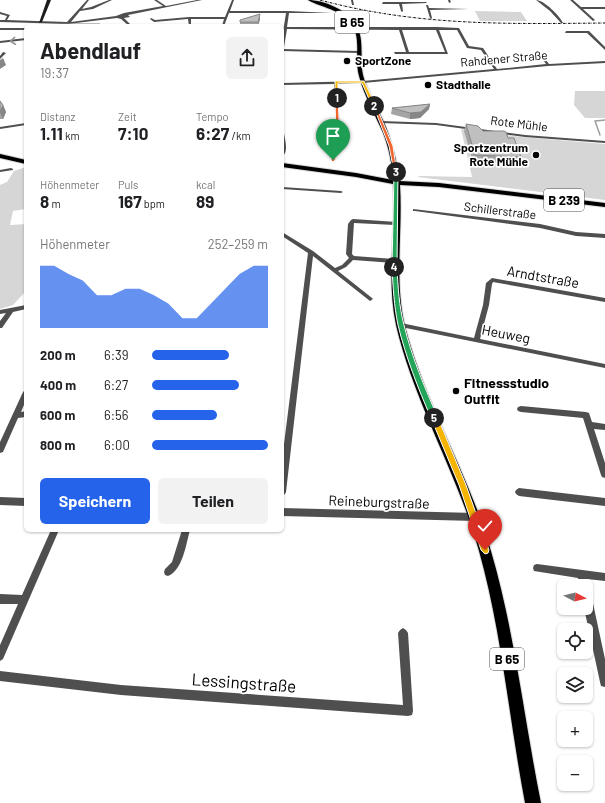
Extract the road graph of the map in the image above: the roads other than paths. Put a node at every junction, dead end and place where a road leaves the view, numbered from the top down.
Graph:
1 (49, 0) edge
2 (88, 0) edge
3 (111, 0) edge
4 (155, 0) edge
5 (200, 0) edge
6 (233, 0) edge
7 (310, 0) edge
8 (352, 0) edge
9 (537, 0) edge
10 (571, 0) edge
11 (426, 2) edge
12 (400, 3) junction
13 (352, 4) dead end
14 (383, 4) dead end
15 (166, 7) junction
16 (429, 8) junction
17 (580, 8) junction
18 (605, 8) edge
19 (468, 9) dead end
20 (79, 10) junction
21 (402, 11) dead end
22 (228, 12) junction
23 (288, 12) junction
24 (332, 12) dead end
25 (0, 13) edge
26 (117, 16) junction
27 (127, 16) junction
28 (122, 18) junction
29 (189, 18) junction
30 (226, 18) junction
31 (431, 18) dead end
32 (151, 19) dead end
33 (6, 20) junction
34 (594, 20) dead end
35 (0, 21) edge
36 (562, 22) dead end
37 (68, 23) junction
38 (40, 24) edge
39 (129, 24) edge
40 (133, 24) edge
41 (190, 24) edge
42 (224, 24) edge
43 (285, 28) junction
44 (400, 28) junction
45 (437, 28) junction
46 (0, 29) edge
47 (24, 29) edge
48 (357, 29) junction
49 (566, 32) dead end
50 (284, 34) edge
51 (24, 39) edge
52 (0, 42) edge
53 (605, 49) edge
54 (284, 50) edge
55 (538, 51) dead end
56 (359, 52) junction
57 (2, 53) edge
58 (394, 53) dead end
59 (408, 53) junction
60 (0, 58) edge
61 (605, 62) edge
62 (548, 65) junction
63 (496, 69) junction
64 (363, 81) junction
65 (336, 82) junction
66 (284, 84) edge
67 (382, 122) junction
68 (24, 124) edge
69 (0, 128) edge
70 (605, 142) edge
71 (0, 156) edge
72 (333, 160) dead end
73 (24, 162) edge
74 (284, 165) edge
75 (11, 169) dead end
76 (0, 171) edge
77 (396, 180) junction
78 (284, 188) edge
79 (341, 192) dead end
80 (605, 205) edge
81 (415, 210) dead end
82 (395, 223) junction
83 (284, 235) edge
84 (605, 236) edge
85 (311, 252) junction
86 (352, 258) junction
87 (394, 261) junction
88 (336, 270) junction
89 (370, 299) dead end
90 (605, 300) edge
91 (24, 308) edge
92 (0, 312) edge
93 (10, 312) junction
94 (401, 325) junction
95 (0, 326) edge
96 (477, 340) junction
97 (605, 366) edge
98 (24, 397) edge
99 (521, 409) dead end
100 (17, 414) junction
101 (24, 414) edge
102 (589, 425) junction
103 (605, 427) edge
104 (0, 450) edge
105 (284, 475) edge
106 (605, 475) edge
107 (519, 492) dead end
108 (0, 501) edge
109 (24, 502) edge
110 (605, 502) edge
111 (284, 512) edge
112 (475, 518) junction
113 (54, 532) edge
114 (185, 532) edge
115 (536, 568) dead end
116 (168, 572) dead end
117 (582, 575) junction
118 (605, 577) edge
119 (583, 579) edge
120 (0, 599) edge
121 (24, 600) junction
122 (591, 615) edge
123 (403, 632) dead end
124 (0, 656) edge
125 (0, 676) edge
126 (605, 682) edge
127 (532, 803) edge

1 - 38 street
2 - 20 street
3 - 20 street
4 - 15 street
5 - 15 street
6 - 22 street
7 - 48 main road, B 65
8 - 13 street
9 - 36 street
10 - 17 street
11 - 12 street
11 - 16 street
12 - 14 street
12 - 21 street
15 - 27 street
16 - 19 street
16 - 31 street
17 - 18 street
17 - 34 street
20 - 37 street
22 - 23 street
22 - 30 street
23 - 24 street
23 - 43 street
25 - 33 street
26 - 27 street
26 - 28 street
26 - 37 street
27 - 28 street
27 - 40 street
28 - 39 street
29 - 30 street
29 - 32 street
29 - 41 street
30 - 42 street
33 - 35 street
33 - 38 street
37 - 38 street
43 - 48 street
43 - 50 street
44 - 45 street
44 - 48 street
44 - 59 street
45 - 59 street
45 - 63 street
46 - 47 street
48 - 56 main road, B 65
49 - 53 street
51 -> 52 street
54 - 56 street
55 - 62 street
56 - 64 main road, B 65
57 - 60 street
58 - 59 street
61 - 62 street, Rahdener Straße
62 - 63 street, Rahdener Straße
63 - 64 street, Rahdener Straße
64 - 65 street, Rahdener Straße
64 - 67 main road, B 65
65 - 66 street, Rahdener Straße
65 - 72 street
67 - 70 street, Rote Mühle
67 - 77 main road, B 65
68 - 69 street
71 - 73 main road
74 - 77 main road, B 239
75 - 76 street
77 - 80 main road, B 239
77 - 82 main road, B 65
78 - 79 street
81 - 84 street, Schillerstraße
82 - 86 street
82 - 87 main road, B 65
83 - 85 street
85 - 88 street
85 - 105 street
86 - 87 street
86 - 88 street
87 - 94 main road, B 65
88 - 89 street
90 - 96 street, Arndtstraße
91 - 93 street
92 - 93 street
93 - 95 street
94 - 96 street, Heuweg
94 - 112 main road, B 65
96 - 97 street, Heuweg
98 - 100 street
99 - 102 street
100 - 101 street
100 - 104 street
102 - 103 street
102 - 106 street
107 - 110 street
108 - 109 street
111 - 112 street, Reineburgstraße
112 - 127 main road, B 65
113 - 121 street
114 - 116 street
115 - 117 street
117 - 118 street
117 - 119 street
120 - 121 street
121 - 124 street
122 - 126 street
123 - 125 street, Lessingstraße

